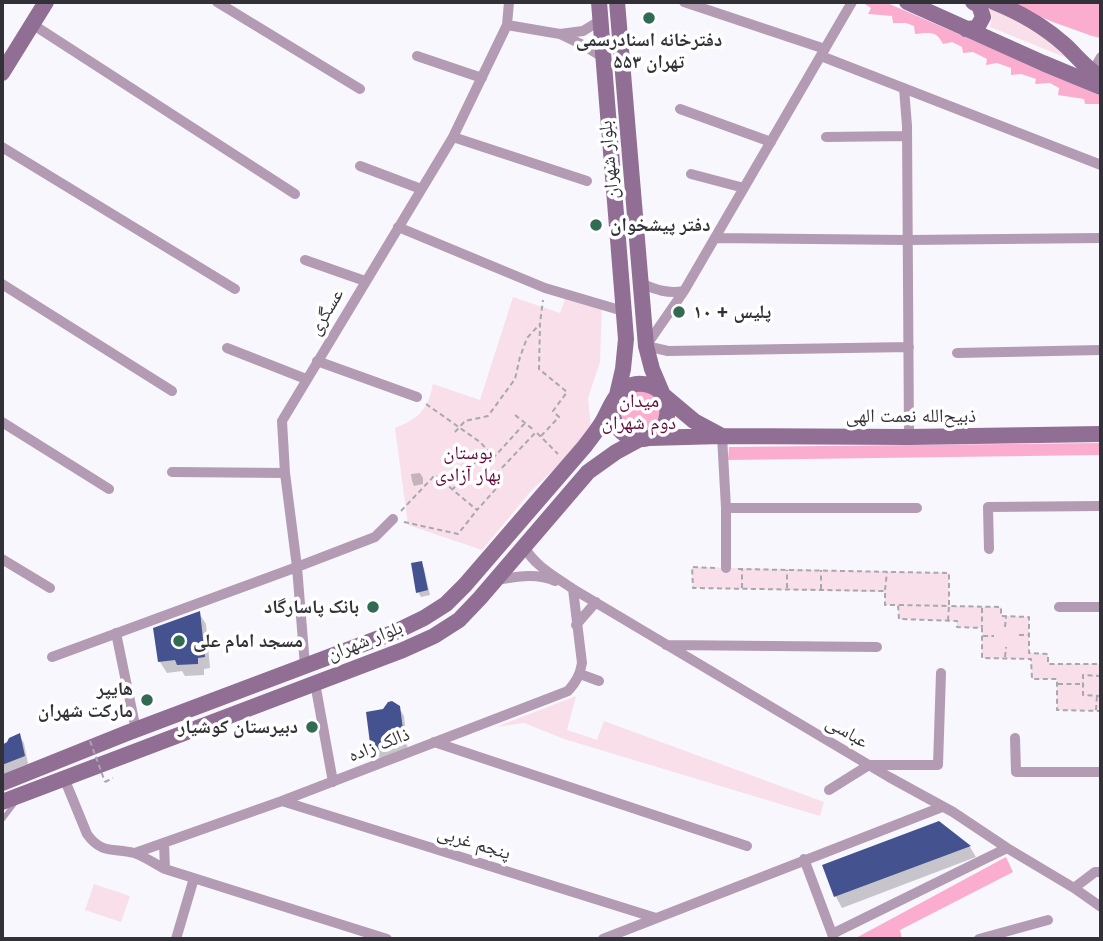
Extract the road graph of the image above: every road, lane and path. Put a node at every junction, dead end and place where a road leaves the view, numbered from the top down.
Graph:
1 (46, 2) edge
2 (217, 2) edge
3 (509, 2) edge
4 (599, 2) edge
5 (617, 2) edge
6 (684, 2) edge
7 (852, 2) edge
8 (907, 2) edge
9 (973, 2) edge
10 (994, 2) edge
11 (601, 20) junction
12 (32, 24) junction
13 (507, 25) junction
14 (966, 29) junction
15 (560, 34) junction
16 (823, 52) junction
17 (417, 56) dead end
18 (1101, 57) edge
19 (604, 58) junction
20 (2, 74) edge
21 (1097, 75) edge
22 (482, 78) junction
23 (1101, 87) edge
24 (360, 89) dead end
25 (904, 89) junction
26 (680, 109) dead end
27 (906, 136) junction
28 (453, 137) junction
29 (826, 137) dead end
30 (771, 142) junction
31 (2, 147) edge
32 (1101, 165) edge
33 (360, 166) dead end
34 (691, 174) dead end
35 (587, 181) dead end
36 (744, 188) junction
37 (421, 189) junction
38 (295, 194) dead end
39 (398, 228) junction
40 (715, 238) junction
41 (1101, 238) edge
42 (908, 240) junction
43 (305, 260) dead end
44 (365, 281) junction
45 (641, 283) junction
46 (2, 284) edge
47 (545, 288) junction
48 (235, 289) dead end
49 (684, 291) junction
50 (624, 311) junction
51 (540, 323) junction
52 (646, 346) junction
53 (909, 347) junction
54 (227, 348) dead end
55 (1101, 350) edge
56 (957, 353) dead end
57 (317, 361) junction
58 (306, 379) junction
59 (172, 391) dead end
60 (663, 395) junction
61 (417, 397) joint
62 (615, 399) junction
63 (515, 415) dead end
64 (2, 422) edge
65 (525, 423) junction
66 (460, 428) junction
67 (455, 432) dead end
68 (536, 432) junction
69 (1101, 434) edge
70 (541, 436) junction
71 (722, 436) junction
72 (909, 437) junction
73 (644, 439) junction
74 (494, 457) junction
75 (564, 460) dead end
76 (486, 466) junction
77 (172, 471) dead end
78 (285, 473) junction
79 (495, 475) junction
80 (109, 489) dead end
81 (453, 489) junction
82 (1101, 506) edge
83 (726, 508) junction
84 (917, 508) dead end
85 (477, 510) junction
86 (393, 519) junction
87 (524, 546) junction
88 (989, 549) dead end
89 (2, 559) edge
90 (297, 568) junction
91 (726, 568) junction
92 (742, 569) junction
93 (787, 570) junction
94 (821, 570) junction
95 (887, 572) junction
96 (496, 580) junction
97 (50, 588) dead end
98 (573, 589) junction
99 (742, 589) junction
100 (786, 590) junction
101 (821, 590) junction
102 (885, 592) junction
103 (596, 602) junction
104 (898, 605) junction
105 (948, 606) junction
106 (982, 607) junction
107 (1059, 607) dead end
108 (1101, 607) edge
109 (1006, 616) junction
110 (948, 620) junction
111 (576, 625) junction
112 (1005, 626) dead end
113 (982, 628) junction
114 (116, 634) junction
115 (1019, 635) dead end
116 (1029, 635) junction
117 (982, 636) junction
118 (994, 636) dead end
119 (666, 645) junction
120 (877, 647) dead end
121 (1006, 647) dead end
122 (52, 657) dead end
123 (1005, 658) junction
124 (1101, 664) edge
125 (305, 666) junction
126 (941, 673) dead end
127 (580, 674) junction
128 (1101, 676) edge
129 (599, 681) dead end
130 (315, 683) junction
131 (1057, 684) junction
132 (1083, 684) junction
133 (1097, 695) junction
134 (1101, 696) edge
135 (1096, 711) junction
136 (1101, 711) edge
137 (136, 730) junction
138 (1015, 738) dead end
139 (90, 741) dead end
140 (434, 742) junction
141 (869, 765) junction
142 (1101, 772) edge
143 (64, 778) junction
144 (113, 778) dead end
145 (333, 782) junction
146 (2, 783) edge
147 (829, 790) dead end
148 (22, 794) junction
149 (2, 802) edge
150 (282, 802) junction
151 (943, 807) junction
152 (2, 820) edge
153 (164, 843) junction
154 (747, 846) dead end
155 (1007, 848) junction
156 (135, 853) junction
157 (804, 859) junction
158 (165, 869) junction
159 (1101, 872) edge
160 (194, 878) junction
161 (1074, 888) junction
162 (1101, 907) edge
163 (656, 918) junction
164 (1048, 920) dead end
165 (833, 936) edge
166 (176, 939) edge
167 (387, 939) edge
168 (603, 939) edge
169 (979, 939) edge

1 - 12 street
2 - 24 street
3 - 13 street, عسگری
4 - 11 street, بلوار شهران
5 - 45 street, بلوار شهران
6 - 16 street
7 - 16 street
8 - 14 street
9 - 14 street
10 - 21 street
11 - 15 street
11 - 19 street, بلوار شهران
12 - 20 street
12 - 38 street
13 - 15 street
13 - 22 street, عسگری
14 - 23 street
15 - 19 street
16 - 25 street
16 - 30 street
17 - 22 street
18 - 21 street
19 - 50 street, بلوار شهران
22 - 28 street, عسگری
25 - 27 street
25 - 32 street
26 - 30 street
27 - 29 street
27 - 42 street
28 - 35 street
28 - 37 street, عسگری
30 - 36 street
31 - 48 street
33 - 37 street
34 - 36 street
36 - 40 street
37 - 39 street, عسگری
39 - 44 street, عسگری
39 - 47 street
40 - 42 street
40 - 49 street
41 - 42 street
42 - 53 street
43 - 44 street
44 - 57 street, عسگری
45 - 49 street
45 - 52 street, بلوار شهران
46 - 59 street
47 - 50 street
47 - 51 path
49 - 52 street
50 - 62 street, بلوار شهران
51 - 66 path
51 - 70 path
52 - 53 street
52 - 60 street, بلوار شهران
53 - 72 street
54 - 58 street
55 - 56 street
57 - 58 street, عسگری
57 - 61 street
58 - 78 street, عسگری
60 - 62 street
60 - 71 street
60 - 73 street
61 - 66 path
62 - 73 street
62 - 125 street, بلوار شهران
63 - 65 path
64 - 80 street
65 - 68 path
65 - 74 path
66 - 67 path
66 - 74 path
68 - 70 path
68 - 79 path
69 - 72 street, ذبیح‌الله نعمت الهی
70 - 75 path
71 - 72 street, ذبیح‌الله نعمت الهی
71 - 73 street, ذبیح‌الله نعمت الهی
71 - 83 street
73 - 87 street, بلوار شهران
74 - 76 path
76 - 79 path
76 - 81 path
77 - 78 street
78 - 90 street, عسگری
79 - 85 path
81 - 85 path
81 - 86 path
82 - 88 street
83 - 84 street
83 - 91 street
85 - 86 path
86 - 90 street
87 - 96 street, بلوار شهران
87 - 98 street
89 - 97 street
90 - 114 street
90 - 125 street, عسگری
91 - 92 path
91 - 99 path
92 - 93 path
92 - 99 path
93 - 94 path
93 - 100 path
94 - 95 path
94 - 101 path
95 - 102 path
95 - 105 path
96 - 98 street
96 - 130 street, بلوار شهران
98 - 103 street, عباسی
98 - 111 street
99 - 100 path
100 - 101 path
101 - 102 path
102 - 104 path
103 - 111 street
103 - 119 street, عباسی
104 - 105 path
104 - 110 path
105 - 106 path
105 - 110 path
106 - 109 path
106 - 113 path
107 - 108 street
109 - 112 path
109 - 116 path
110 - 113 path
111 - 127 street
113 - 117 path
114 - 122 street
114 - 137 street
115 - 116 path
116 - 124 path
117 - 118 path
117 - 123 path
119 - 120 street
119 - 141 street, عباسی
121 - 123 path
123 - 131 path
125 - 137 street, بلوار شهران
126 - 141 street
127 - 129 street
127 - 140 street, ذالک زاده
128 - 132 path
130 - 143 street, بلوار شهران
130 - 145 street
131 - 132 path
131 - 135 path
132 - 133 path
133 - 134 path
133 - 135 path
135 - 136 path
137 - 146 street, بلوار شهران
138 - 142 street
139 - 144 path, bridge
140 - 145 street, ذالک زاده
140 - 154 street
141 - 147 street
141 - 151 street, عباسی
143 - 148 street, بلوار شهران
143 - 156 street
145 - 150 street, ذالک زاده
148 - 149 street, بلوار شهران
148 - 152 lane
150 - 153 street, ذالک زاده
150 - 163 street, پنجم غربی
151 - 155 street, عباسی
151 - 157 street
153 - 156 street, ذالک زاده
153 - 158 street
155 - 161 street, عباسی
155 - 165 street
156 - 158 street
157 - 163 street
157 - 165 street
158 - 160 street
159 - 161 street
160 - 166 street
160 - 167 street
161 - 162 street, عباسی
163 - 168 street
164 - 169 street

